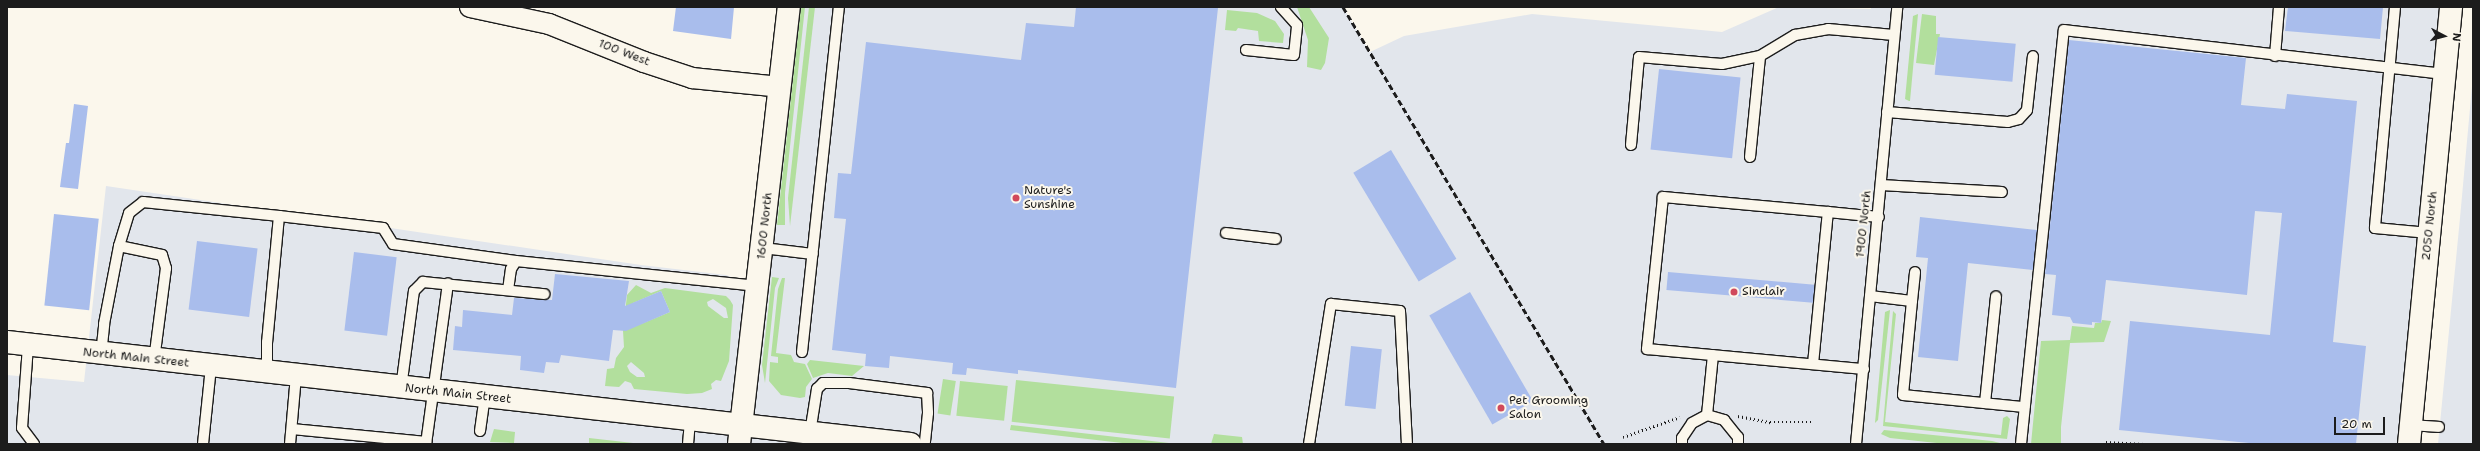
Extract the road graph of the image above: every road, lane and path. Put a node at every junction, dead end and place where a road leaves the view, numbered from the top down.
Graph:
1 (470, 7) edge
2 (789, 7) edge
3 (839, 7) edge
4 (1281, 7) edge
5 (1897, 7) edge
6 (2280, 7) edge
7 (2395, 7) edge
8 (2451, 7) edge
9 (1894, 35) junction
10 (1246, 50) dead end
11 (1760, 56) junction
12 (2033, 56) dead end
13 (2275, 56) junction
14 (2389, 68) junction
15 (2445, 74) junction
16 (780, 87) junction
17 (1887, 112) junction
18 (1631, 145) dead end
19 (1750, 157) dead end
20 (1881, 185) junction
21 (2002, 192) dead end
22 (1828, 212) junction
23 (279, 216) junction
24 (1879, 217) junction
25 (1226, 233) dead end
26 (2429, 233) junction
27 (1276, 239) dead end
28 (118, 246) junction
29 (763, 248) junction
30 (813, 254) junction
31 (516, 261) junction
32 (1915, 272) dead end
33 (448, 283) junction
34 (758, 286) junction
35 (508, 290) junction
36 (544, 294) dead end
37 (1870, 296) junction
38 (1996, 297) dead end
39 (1912, 301) junction
40 (7, 342) edge
41 (28, 346) junction
42 (802, 352) dead end
43 (101, 354) junction
44 (1713, 355) junction
45 (154, 361) junction
46 (1812, 364) junction
47 (212, 367) junction
48 (1864, 369) junction
49 (267, 373) junction
50 (296, 376) junction
51 (401, 388) junction
52 (434, 391) junction
53 (485, 397) junction
54 (1985, 403) junction
55 (2024, 406) junction
56 (1707, 415) junction
57 (690, 420) junction
58 (2439, 428) dead end
59 (292, 430) junction
60 (480, 431) dead end
61 (810, 433) junction
62 (2410, 434) edge
63 (740, 435) edge
64 (832, 440) edge
65 (2106, 442) dead end
66 (426, 443) edge
67 (882, 443) edge
68 (34, 444) edge
69 (203, 444) edge
70 (290, 444) edge
71 (688, 444) edge
72 (910, 444) edge
73 (925, 444) edge
74 (1309, 444) edge
75 (1407, 444) edge
76 (1682, 444) edge
77 (1738, 444) edge
78 (1856, 444) edge
79 (2021, 444) edge
80 (2144, 444) edge

1 - 16 street, 100 West
2 - 16 main road, 1600 North
3 - 30 lane
4 - 10 lane
5 - 9 lane, 1900 North
6 - 13 lane
7 - 14 lane
8 - 15 main road, 2050 North
9 - 11 lane
9 - 17 lane, 1900 North
11 - 18 lane
11 - 19 lane
12 - 17 lane
13 - 14 lane
13 - 55 lane
14 - 15 lane
14 - 26 lane
15 - 26 main road, 2050 North
16 - 29 main road, 1600 North
17 - 20 lane, 1900 North
20 - 21 lane
20 - 24 lane, 1900 North
22 - 24 lane
22 - 44 lane
22 - 46 lane
23 - 28 lane
23 - 31 lane
23 - 49 lane
24 - 37 lane, 1900 North
25 - 27 lane
26 - 62 main road, 2050 North
28 - 43 lane
28 - 45 lane
29 - 30 lane
29 - 34 main road, 1600 North
30 - 42 lane
31 - 34 lane
31 - 35 lane
32 - 39 lane
33 - 35 lane
33 - 51 lane
33 - 52 lane
34 - 63 main road, 1600 North
35 - 36 lane
37 - 39 lane
37 - 48 lane, 1900 North
38 - 54 lane
39 - 54 lane
40 - 41 main road, North Main Street
41 - 43 main road, North Main Street
41 - 68 lane
43 - 45 main road, North Main Street
44 - 46 lane
44 - 56 lane
45 - 47 main road, North Main Street
46 - 48 lane
47 - 49 main road, North Main Street
47 - 69 lane
48 - 78 lane, 1900 North
49 - 50 main road, North Main Street
50 - 51 main road, North Main Street
50 - 59 lane
51 - 52 main road, North Main Street
52 - 53 main road, North Main Street
52 - 66 lane
53 - 57 main road, North Main Street
53 - 60 lane
54 - 55 lane
55 - 79 lane
56 - 76 lane
56 - 77 lane
57 - 63 main road, North Main Street
57 - 71 lane
58 - 62 lane
59 - 66 lane
59 - 70 lane
61 - 63 main road, North Main Street
61 - 64 main road, North Main Street
61 - 73 lane
64 - 67 main road, North Main Street
65 - 80 path
67 - 72 main road, North Main Street
74 - 75 lane

